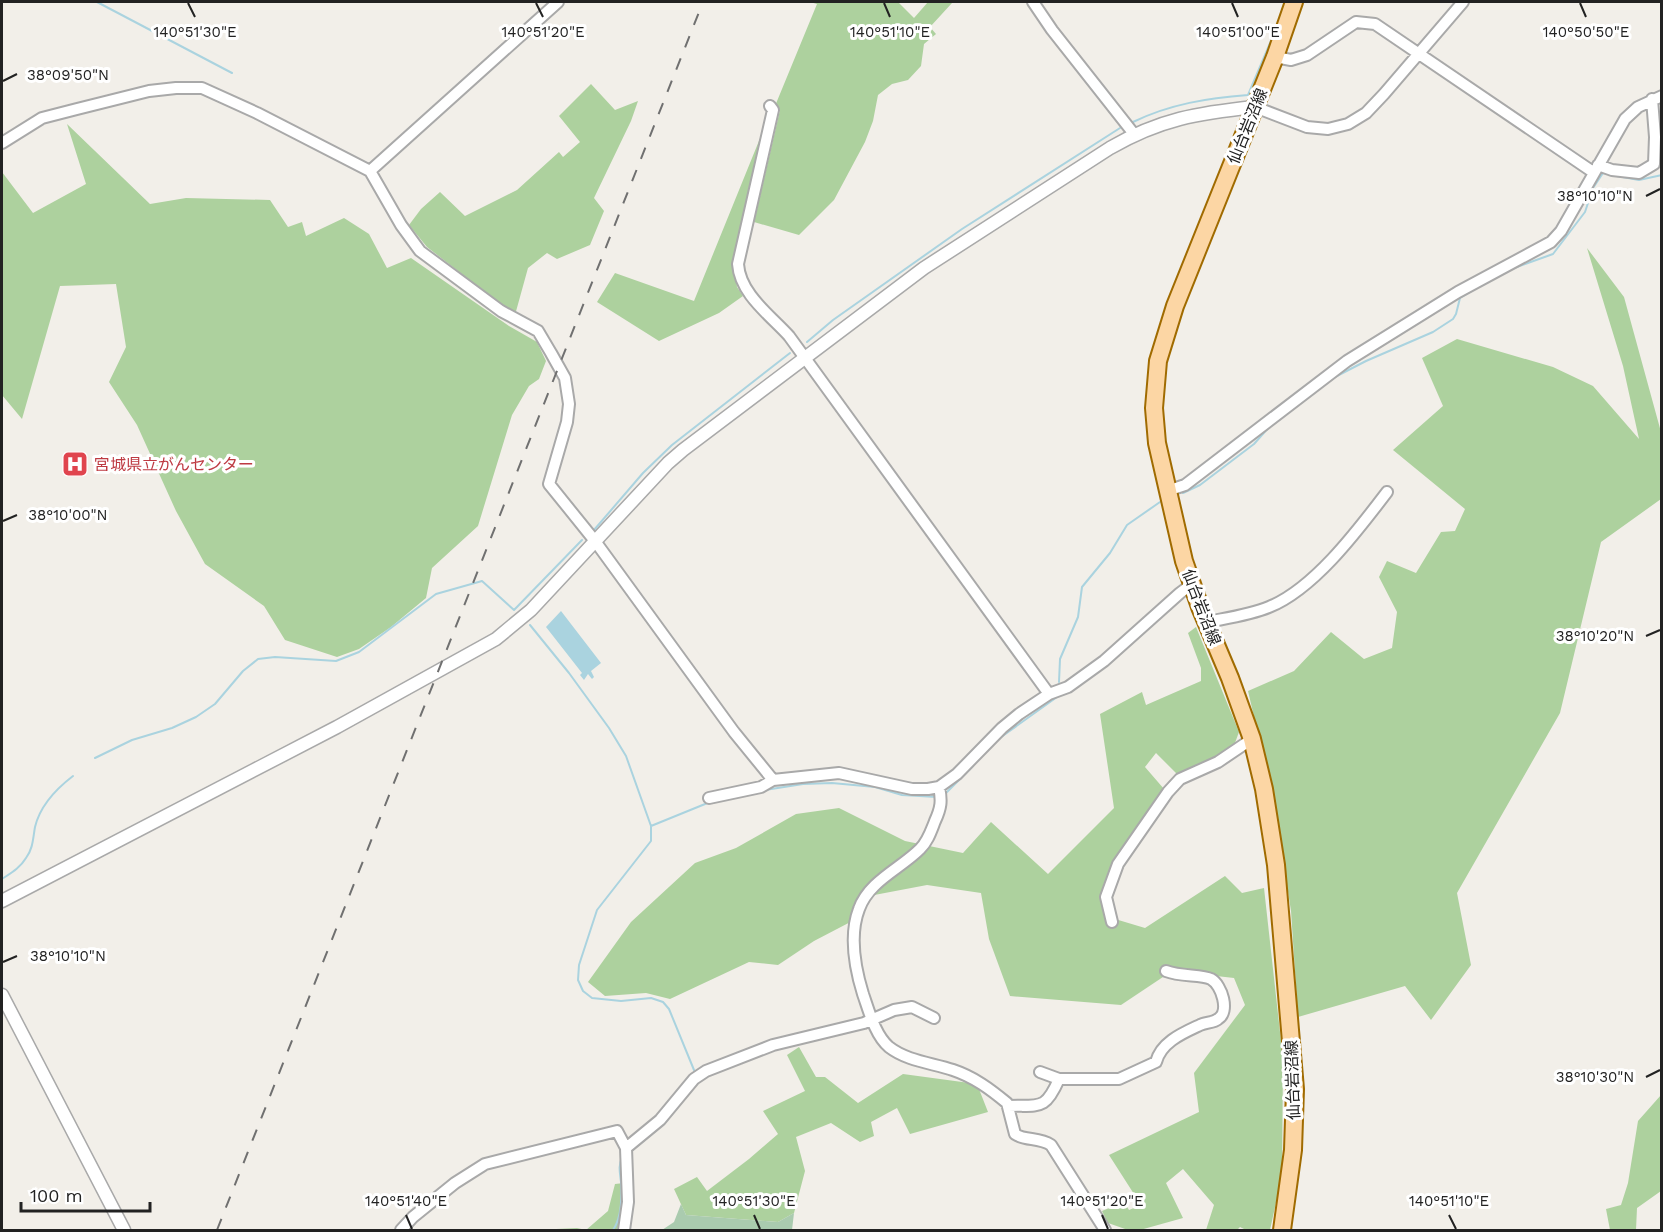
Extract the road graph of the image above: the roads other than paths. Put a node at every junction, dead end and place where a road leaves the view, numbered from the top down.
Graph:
1 (558, 2) edge
2 (1033, 2) edge
3 (1294, 2) edge
4 (1463, 2) edge
5 (1418, 55) junction
6 (1275, 57) junction
7 (1657, 98) edge
8 (770, 106) dead end
9 (1255, 107) junction
10 (1134, 134) junction
11 (2, 143) edge
12 (1595, 169) junction
13 (370, 171) junction
14 (804, 357) junction
15 (1167, 492) junction
16 (1387, 492) dead end
17 (596, 541) junction
18 (1192, 584) junction
19 (1207, 622) junction
20 (1049, 694) junction
21 (1252, 739) junction
22 (773, 780) junction
23 (940, 793) junction
24 (709, 798) dead end
25 (2, 901) edge
26 (1112, 922) dead end
27 (1166, 971) dead end
28 (2, 996) edge
29 (934, 1018) dead end
30 (872, 1020) junction
31 (1040, 1072) dead end
32 (1059, 1078) junction
33 (1008, 1106) junction
34 (626, 1148) junction
35 (123, 1230) edge
36 (401, 1230) edge
37 (624, 1230) edge
38 (1105, 1230) edge
39 (1282, 1230) edge

1 - 13 street
2 - 10 street
3 - 6 main road, 仙台岩沼線
4 - 5 street
5 - 6 street
5 - 9 street
5 - 12 street
6 - 9 main road, 仙台岩沼線
7 - 12 street
7 - 12 street
8 - 14 street
9 - 10 street
9 - 15 main road, 仙台岩沼線
10 - 14 street
11 - 13 street
12 - 15 street
13 - 17 street
14 - 17 street
14 - 20 street
15 - 18 main road, 仙台岩沼線
16 - 19 street
17 - 22 street
17 - 25 street
18 - 19 main road, 仙台岩沼線
18 - 20 street
19 - 21 main road, 仙台岩沼線
20 - 23 street
21 - 26 street
21 - 39 main road, 仙台岩沼線
22 - 23 street
22 - 24 street
23 - 30 street
27 - 32 street
28 - 35 street
29 - 30 street
30 - 33 street
30 - 34 street
31 - 32 street
32 - 33 street
33 - 38 street
34 - 36 street
34 - 37 street

